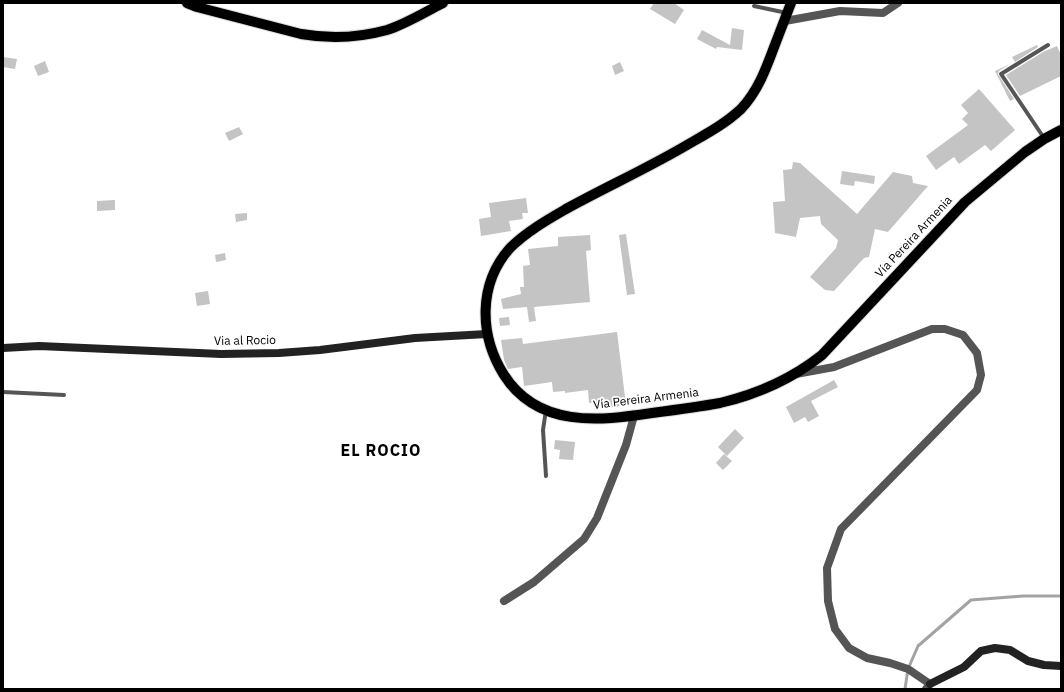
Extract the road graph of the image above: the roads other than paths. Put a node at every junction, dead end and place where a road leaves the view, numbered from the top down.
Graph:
1 (187, 3) edge
2 (443, 3) edge
3 (898, 3) edge
4 (754, 6) dead end
5 (788, 12) edge
6 (1048, 45) dead end
7 (1061, 130) edge
8 (1044, 139) junction
9 (487, 334) junction
10 (3, 348) edge
11 (795, 374) junction
12 (3, 392) edge
13 (64, 394) dead end
14 (546, 410) junction
15 (634, 416) junction
16 (546, 476) dead end
17 (504, 601) dead end
18 (1061, 666) edge
19 (928, 686) edge

1 - 2 main road
3 - 5 street
4 - 5 lane
5 - 9 main road, Vía Pereira Armenia
6 - 8 lane
7 - 8 main road, Vía Pereira Armenia
8 - 11 main road, Vía Pereira Armenia
9 - 10 main road, Via al Rocio
9 - 14 main road, Vía Pereira Armenia
11 - 15 main road, Vía Pereira Armenia
11 - 19 street
12 - 13 lane
14 - 15 main road, Vía Pereira Armenia
14 - 16 lane
15 - 17 street
18 - 19 main road

